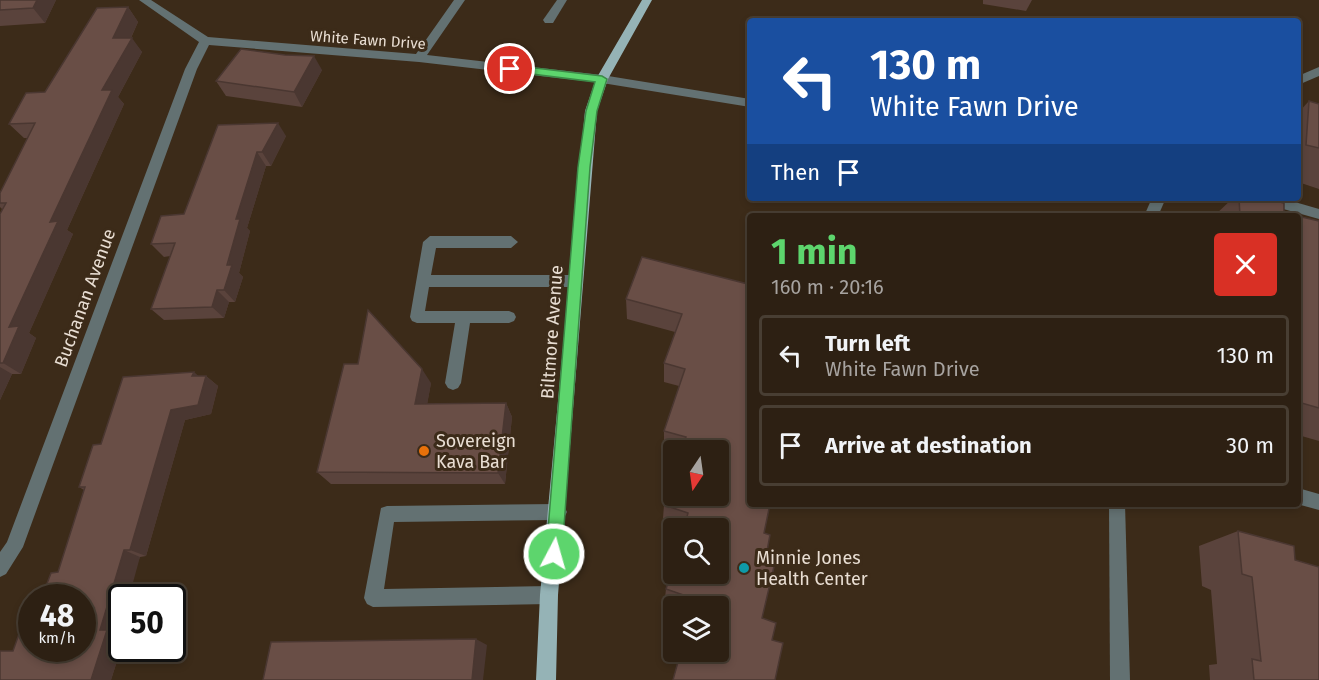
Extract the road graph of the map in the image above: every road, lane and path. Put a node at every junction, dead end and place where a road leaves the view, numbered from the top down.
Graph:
1 (144, 0) edge
2 (459, 0) edge
3 (562, 0) edge
4 (647, 0) edge
5 (549, 20) dead end
6 (205, 41) junction
7 (419, 58) junction
8 (1319, 72) edge
9 (602, 79) junction
10 (1301, 80) edge
11 (747, 103) edge
12 (1274, 201) edge
13 (1319, 214) edge
14 (511, 242) dead end
15 (423, 281) junction
16 (575, 281) junction
17 (509, 317) dead end
18 (463, 318) junction
19 (453, 383) dead end
20 (1301, 497) edge
21 (1319, 502) edge
22 (1117, 507) edge
23 (558, 512) junction
24 (0, 568) edge
25 (549, 596) junction
26 (546, 680) edge
27 (1120, 680) edge

1 - 6 street, White Fawn Drive
2 - 7 street
3 - 5 street
4 - 9 main road, Biltmore Avenue
6 - 7 street, White Fawn Drive
6 - 24 street, Buchanan Avenue
7 - 9 street, White Fawn Drive
8 - 10 street
9 - 11 street, White Fawn Drive
9 - 16 main road, Biltmore Avenue
12 - 13 street
14 - 15 street
15 - 16 street
15 - 18 street
16 - 23 main road, Biltmore Avenue
17 - 18 street
18 - 19 street
20 - 21 street
22 - 27 street
23 - 25 main road, Biltmore Avenue
23 - 25 street
25 - 26 main road, Biltmore Avenue

